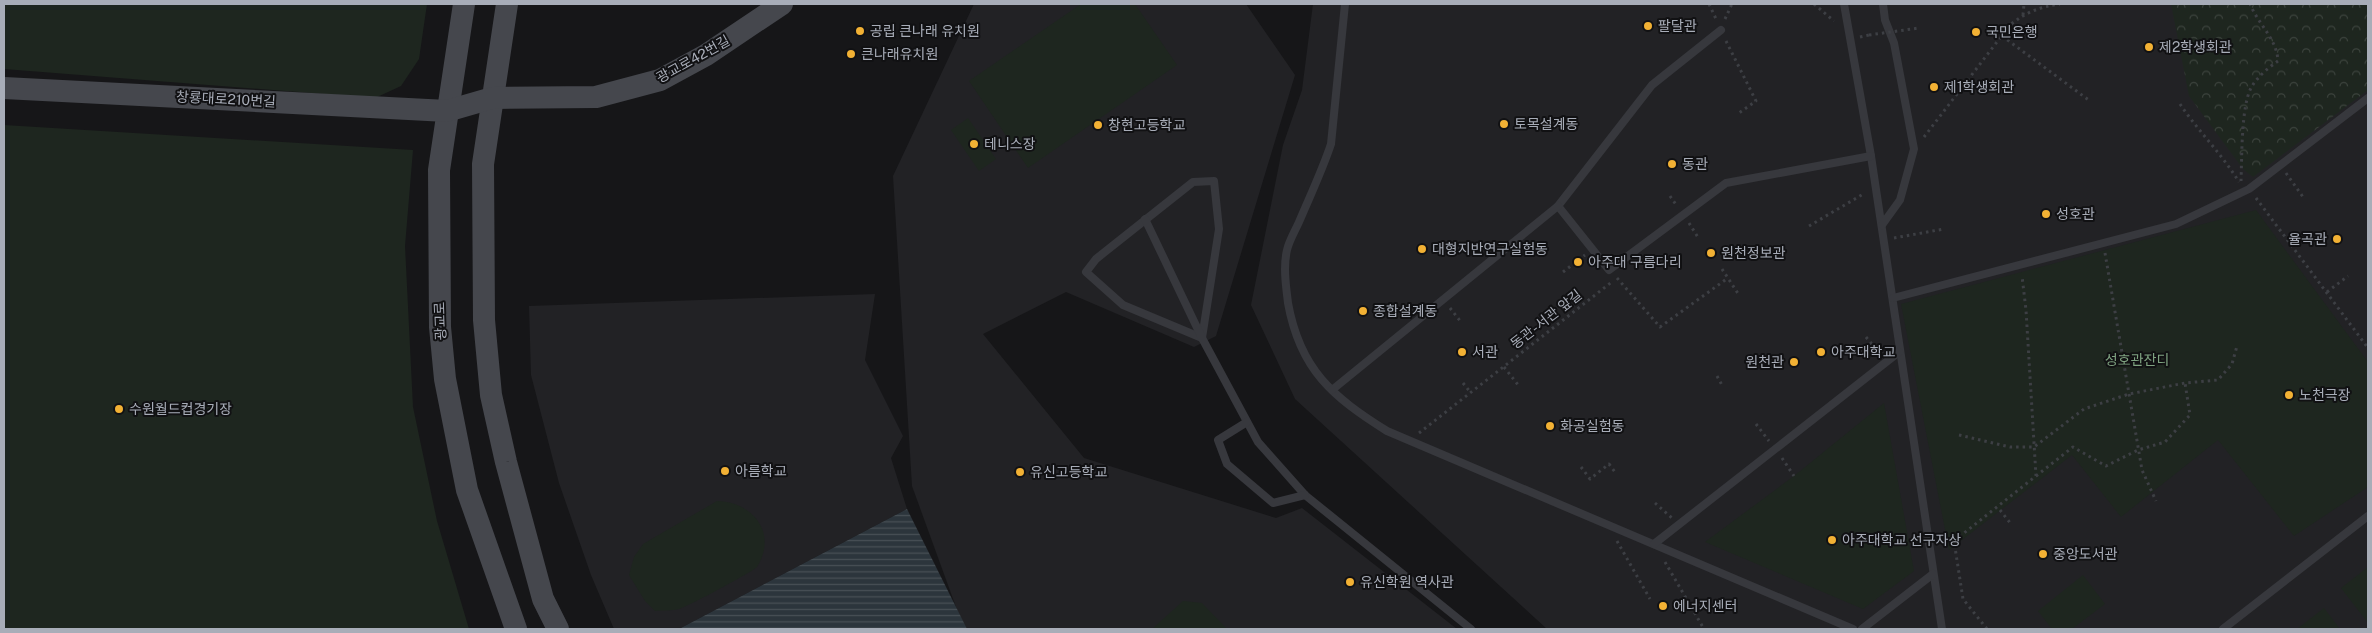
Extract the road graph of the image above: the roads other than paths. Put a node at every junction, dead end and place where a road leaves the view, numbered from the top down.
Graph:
1 (464, 4) edge
2 (507, 4) edge
3 (782, 4) edge
4 (1344, 4) edge
5 (1844, 4) edge
6 (1883, 4) edge
7 (1721, 30) road end
8 (4, 88) edge
9 (492, 98) junction
10 (2368, 98) edge
11 (447, 110) junction
12 (1871, 156) junction
13 (1558, 206) junction
14 (1145, 219) junction
15 (1882, 225) junction
16 (1893, 298) junction
17 (1202, 338) junction
18 (1899, 352) junction
19 (1332, 390) junction
20 (1247, 422) junction
21 (1304, 495) junction
22 (2368, 516) edge
23 (1654, 544) junction
24 (1933, 574) junction
25 (516, 629) edge
26 (558, 629) edge
27 (1471, 629) edge
28 (1853, 629) edge
29 (1862, 629) edge
30 (1942, 629) edge
31 (2223, 629) edge

1 - 11 main road, 광교로
2 - 9 main road
3 - 9 main road, 광교로42번길
4 - 19 lane
5 - 12 lane
6 - 15 lane
7 - 13 lane
8 - 11 main road, 창룡대로210번길
9 - 11 main road, 광교로42번길
9 - 26 main road
10 - 16 lane
11 - 25 main road, 광교로
12 - 13 lane
12 - 15 lane
13 - 19 lane
14 - 17 lane
14 - 17 lane
14 - 17 lane
15 - 16 lane
16 - 18 lane
17 - 20 lane
18 - 23 lane
18 - 24 lane
19 - 23 lane
20 - 21 lane
20 - 21 lane
21 - 27 lane
22 - 31 lane
23 - 28 lane
24 - 29 lane
24 - 30 lane

